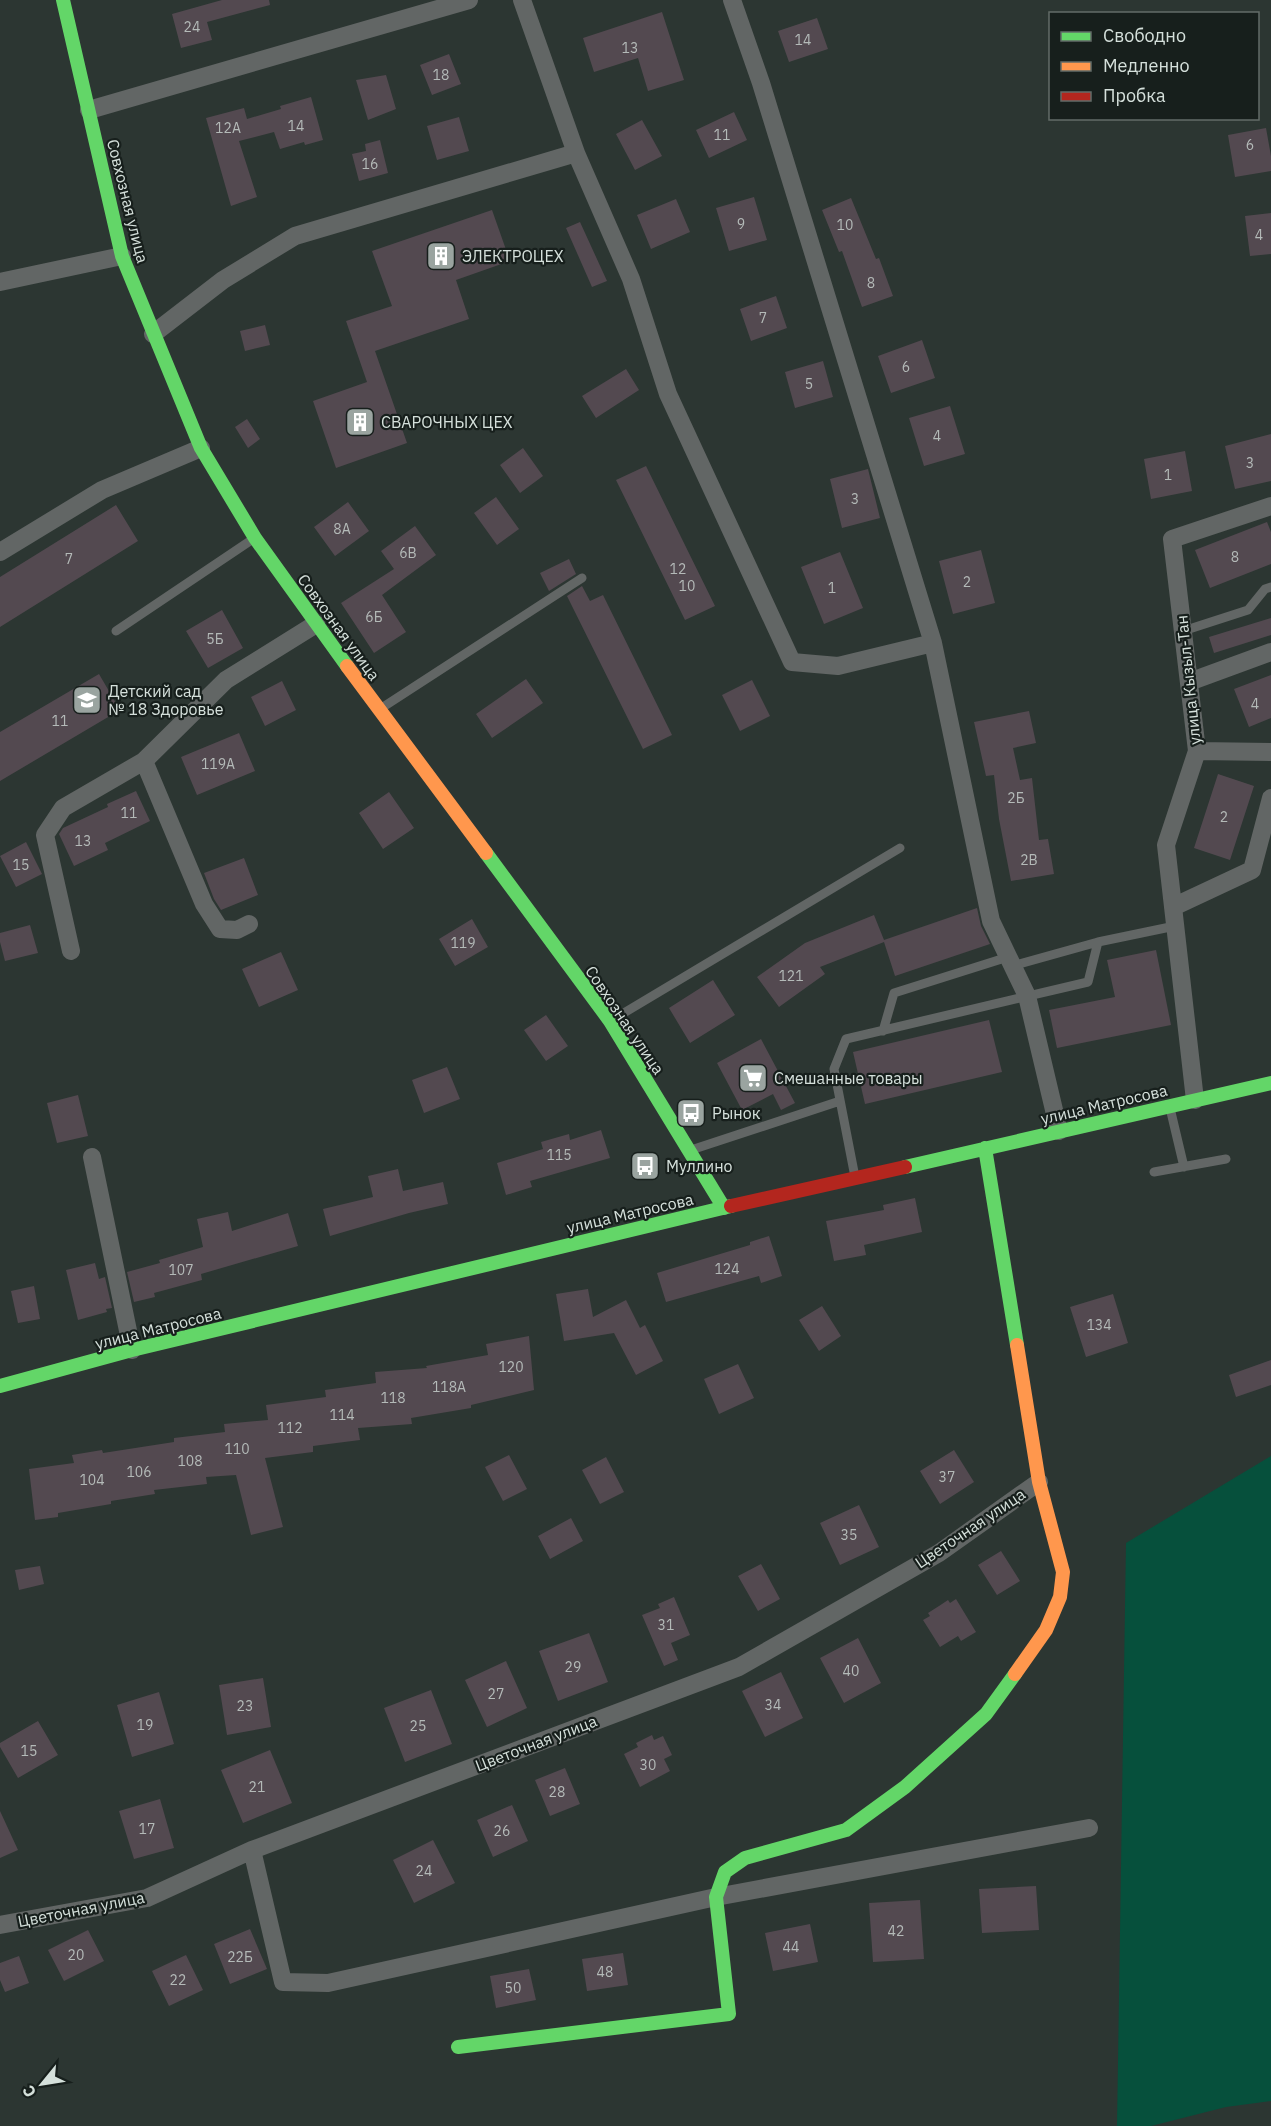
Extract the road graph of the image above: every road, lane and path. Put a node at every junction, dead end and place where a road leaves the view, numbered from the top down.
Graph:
1 (63, 0) edge
2 (469, 0) edge
3 (522, 0) edge
4 (732, 0) edge
5 (89, 110) junction
6 (576, 153) junction
7 (122, 256) junction
8 (2, 279) edge
9 (153, 334) junction
10 (201, 448) junction
11 (1271, 507) edge
12 (255, 538) junction
13 (0, 552) edge
14 (582, 578) dead end
15 (1271, 587) edge
16 (316, 624) junction
17 (116, 631) dead end
18 (1183, 631) junction
19 (933, 643) junction
20 (1271, 652) edge
21 (1189, 682) junction
22 (379, 709) junction
23 (1197, 751) junction
24 (1271, 752) edge
25 (144, 761) junction
26 (1271, 798) edge
27 (900, 848) dead end
28 (1173, 907) junction
29 (249, 924) dead end
30 (1175, 926) junction
31 (1098, 942) junction
32 (71, 951) dead end
33 (1010, 961) junction
34 (1027, 996) junction
35 (610, 1021) junction
36 (883, 1031) junction
37 (1271, 1083) edge
38 (1196, 1100) junction
39 (840, 1101) junction
40 (1170, 1106) junction
41 (1059, 1131) junction
42 (985, 1148) junction
43 (689, 1151) junction
44 (92, 1157) dead end
45 (1226, 1159) dead end
46 (1184, 1167) junction
47 (1154, 1172) dead end
48 (855, 1178) junction
49 (724, 1208) junction
50 (132, 1350) junction
51 (0, 1386) edge
52 (1038, 1482) junction
53 (1089, 1828) dead end
54 (252, 1850) junction
55 (716, 1897) junction
56 (0, 1925) edge
57 (458, 2047) dead end

1 - 5 street, Совхозная улица
2 - 5 street
3 - 6 street
4 - 19 street
5 - 7 street, Совхозная улица
6 - 9 street
6 - 19 street
7 - 8 street
7 - 9 street, Совхозная улица
9 - 10 street, Совхозная улица
10 - 12 street, Совхозная улица
10 - 13 street
11 - 18 street, улица Кызыл-Тан
12 - 16 street, Совхозная улица
12 - 17 lane
14 - 22 lane
15 - 18 lane
16 - 22 street, Совхозная улица
16 - 25 street
18 - 21 street, улица Кызыл-Тан
19 - 33 street
20 - 21 street
21 - 23 street, улица Кызыл-Тан
22 - 35 street, Совхозная улица
23 - 24 street
23 - 28 street, улица Кызыл-Тан
25 - 29 street
25 - 32 street
26 - 28 street
27 - 35 lane
28 - 30 street, улица Кызыл-Тан
30 - 31 lane
30 - 38 street, улица Кызыл-Тан
31 - 33 lane
31 - 34 lane
33 - 34 street
33 - 36 lane
34 - 36 lane
34 - 41 street
35 - 43 street, Совхозная улица
36 - 39 lane
37 - 38 street, улица Матросова
38 - 40 street, улица Матросова
39 - 43 lane
39 - 48 lane
40 - 41 street, улица Матросова
40 - 46 lane
41 - 42 street, улица Матросова
42 - 48 street, улица Матросова
42 - 52 street
43 - 49 street, Совхозная улица
44 - 50 street
45 - 46 lane
46 - 47 lane
48 - 49 street, улица Матросова
49 - 50 street, улица Матросова
50 - 51 street, улица Матросова
52 - 54 street, Цветочная улица
52 - 55 street
53 - 55 street
54 - 55 street
54 - 56 street, Цветочная улица
55 - 57 street

